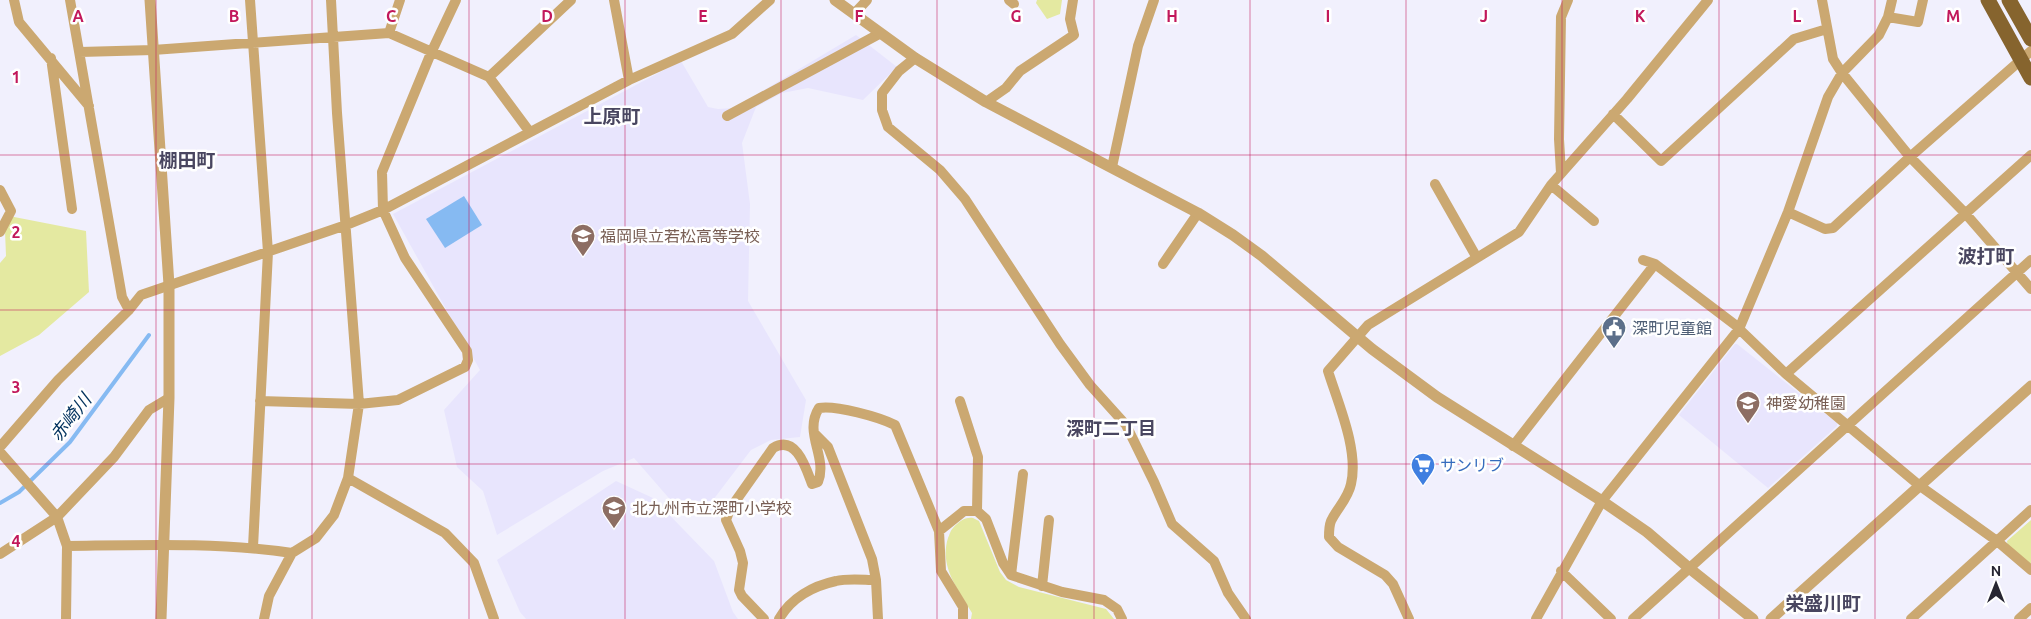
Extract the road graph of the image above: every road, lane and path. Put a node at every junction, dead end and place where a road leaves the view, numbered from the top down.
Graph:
1 (14, 0) edge
2 (70, 0) edge
3 (150, 0) edge
4 (250, 0) edge
5 (331, 0) edge
6 (400, 0) edge
7 (456, 0) edge
8 (571, 0) edge
9 (614, 0) edge
10 (770, 0) edge
11 (835, 0) edge
12 (867, 0) edge
13 (1073, 0) edge
14 (1154, 0) edge
15 (1568, 0) edge
16 (1708, 0) edge
17 (1822, 0) edge
18 (1892, 0) edge
19 (1924, 0) edge
20 (1988, 0) edge
21 (2009, 0) edge
22 (854, 14) junction
23 (1888, 17) junction
24 (1827, 30) junction
25 (389, 33) junction
26 (879, 34) junction
27 (334, 37) junction
28 (2031, 39) edge
29 (253, 43) junction
30 (153, 50) junction
31 (80, 52) junction
32 (431, 53) junction
33 (2026, 55) edge
34 (51, 58) junction
35 (915, 58) junction
36 (1842, 73) junction
37 (489, 77) junction
38 (2031, 78) edge
39 (629, 80) junction
40 (986, 102) junction
41 (89, 106) junction
42 (1613, 114) junction
43 (727, 116) dead end
44 (529, 131) junction
45 (2031, 155) edge
46 (1910, 157) junction
47 (1112, 167) junction
48 (1561, 173) junction
49 (1435, 184) dead end
50 (1550, 185) junction
51 (0, 190) edge
52 (72, 209) dead end
53 (382, 210) junction
54 (1788, 212) junction
55 (1198, 213) junction
56 (1965, 213) junction
57 (1594, 221) dead end
58 (346, 225) junction
59 (0, 232) edge
60 (268, 252) junction
61 (1477, 258) junction
62 (1643, 260) dead end
63 (2031, 260) edge
64 (1163, 264) dead end
65 (1655, 264) junction
66 (2017, 273) junction
67 (169, 285) junction
68 (2031, 289) edge
69 (129, 310) junction
70 (1739, 329) junction
71 (1356, 338) junction
72 (1786, 374) junction
73 (2031, 386) edge
74 (169, 398) junction
75 (960, 401) dead end
76 (260, 402) junction
77 (360, 404) junction
78 (1846, 425) junction
79 (814, 433) junction
80 (1513, 446) junction
81 (0, 447) edge
82 (0, 452) edge
83 (1023, 474) dead end
84 (348, 478) junction
85 (1920, 486) junction
86 (1602, 500) junction
87 (2031, 510) edge
88 (977, 512) junction
89 (57, 517) junction
90 (1049, 520) dead end
91 (939, 531) junction
92 (1997, 541) junction
93 (162, 545) junction
94 (67, 546) junction
95 (253, 548) junction
96 (292, 553) junction
97 (0, 554) edge
98 (1688, 568) junction
99 (2031, 570) edge
100 (1561, 571) junction
101 (1011, 575) junction
102 (876, 580) junction
103 (1042, 586) junction
104 (2031, 608) edge
105 (66, 619) edge
106 (160, 619) edge
107 (265, 619) edge
108 (494, 619) edge
109 (764, 619) edge
110 (779, 619) edge
111 (878, 619) edge
112 (963, 619) edge
113 (1122, 619) edge
114 (1246, 619) edge
115 (1409, 619) edge
116 (1536, 619) edge
117 (1611, 619) edge
118 (1633, 619) edge
119 (1753, 619) edge
120 (1771, 619) edge
121 (1911, 619) edge
122 (2019, 619) edge

1 - 34 street
2 - 31 street
3 - 30 street
4 - 29 street
5 - 27 street
6 - 25 street
7 - 32 street
8 - 37 street
9 - 39 street
10 - 39 street
11 - 22 street
12 - 22 street
13 - 40 street
14 - 47 street
15 - 48 street
16 - 42 street
17 - 24 street
18 - 23 street
19 - 23 street
20 - 33 highway
21 - 28 highway
22 - 26 street
23 - 36 street
24 - 36 street
24 - 42 street
25 - 27 street
25 - 32 street
26 - 35 street
26 - 43 street
27 - 29 street
27 - 58 street
29 - 30 street
29 - 60 street
30 - 31 street
30 - 67 street
31 - 41 street
32 - 37 street
32 - 53 street
33 - 38 highway
33 - 46 street
34 - 41 street
34 - 52 street
35 - 40 street
35 - 114 street
36 - 46 street
36 - 54 street
37 - 44 street
39 - 44 street
40 - 47 street
41 - 69 street
42 - 48 street
44 - 53 street
45 - 56 street
46 - 54 street
46 - 56 street
47 - 55 street
48 - 50 street
49 - 61 street
50 - 57 street
50 - 61 street
51 - 59 street
53 - 58 street
53 - 77 street
54 - 70 street
55 - 64 street
55 - 71 street
56 - 66 street
56 - 72 street
58 - 60 street
58 - 77 street
60 - 67 street
60 - 76 street
61 - 71 street
62 - 65 street
63 - 66 street
65 - 70 street
65 - 80 street
66 - 68 street
66 - 78 street
67 - 69 street
67 - 74 street
69 - 81 street
70 - 72 street
70 - 86 street
71 - 80 street
71 - 115 street
72 - 78 street
73 - 85 street
74 - 89 street
74 - 93 street
75 - 88 street
76 - 77 street
76 - 95 street
77 - 84 street
78 - 85 street
78 - 98 street
79 - 91 street
79 - 102 street
79 - 109 street
80 - 86 street
82 - 89 street
83 - 101 street
84 - 96 street
84 - 108 street
85 - 92 street
85 - 120 street
86 - 98 street
86 - 100 street
87 - 92 street
88 - 91 street
88 - 101 street
89 - 94 street
89 - 97 street
90 - 103 street
91 - 112 street
92 - 99 street
92 - 121 street
93 - 94 street
93 - 95 street
93 - 106 street
94 - 105 street
95 - 96 street
96 - 107 street
98 - 118 street
98 - 119 street
100 - 116 street
100 - 117 street
101 - 103 street
102 - 110 street
102 - 111 street
103 - 113 street
104 - 122 street

